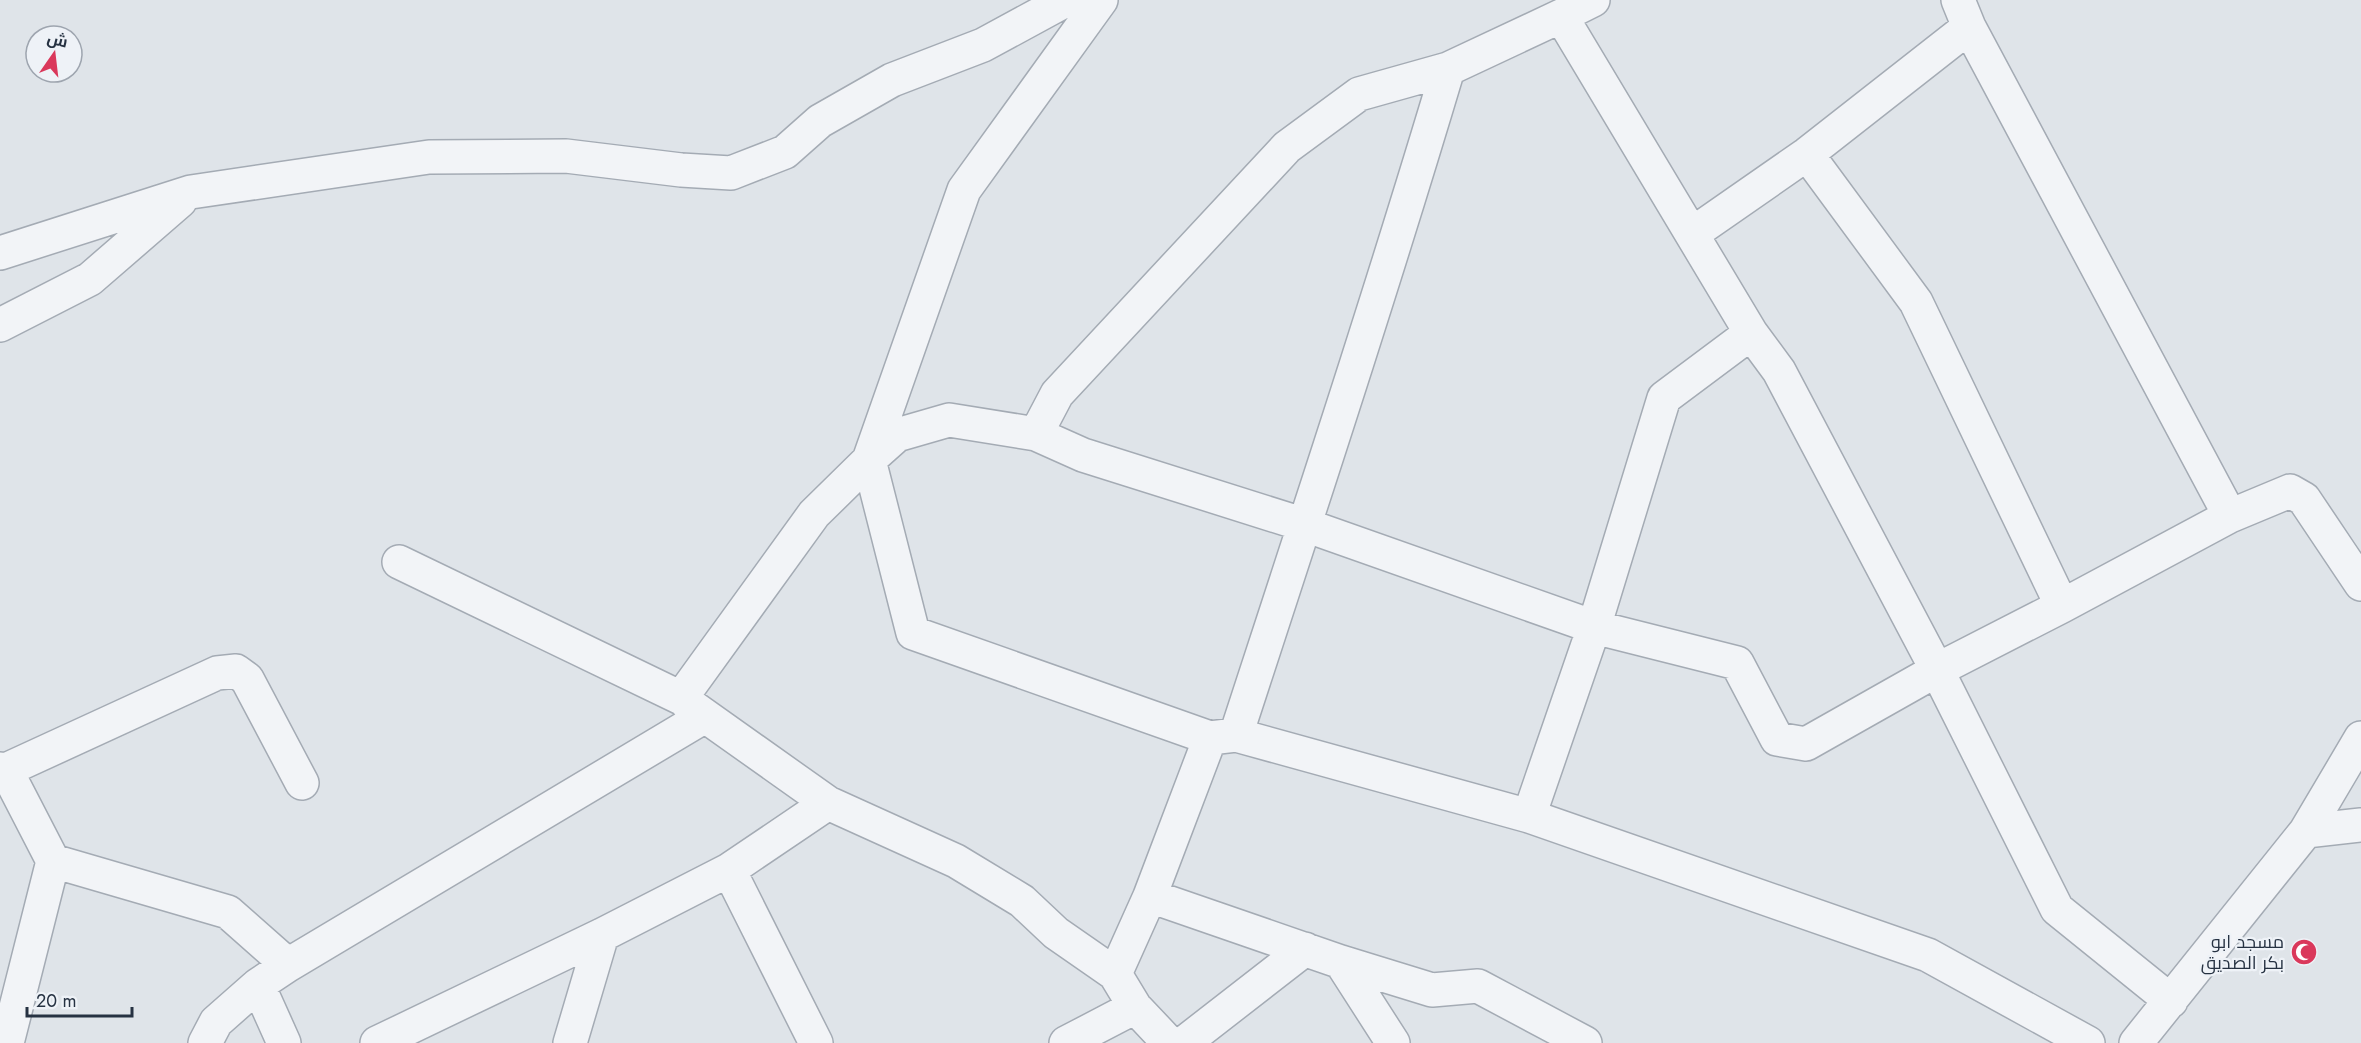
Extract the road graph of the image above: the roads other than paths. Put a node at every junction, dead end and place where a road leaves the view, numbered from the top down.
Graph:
1 (1065, 0) edge
2 (1101, 0) edge
3 (1593, 0) edge
4 (1964, 13) edge
5 (1561, 16) junction
6 (1448, 69) junction
7 (1807, 154) junction
8 (191, 192) junction
9 (1692, 234) junction
10 (0, 253) edge
11 (0, 325) edge
12 (1750, 333) junction
13 (1036, 434) junction
14 (869, 460) junction
15 (2230, 516) junction
16 (1305, 525) junction
17 (399, 562) dead end
18 (2361, 584) edge
19 (2062, 606) junction
20 (1594, 627) junction
21 (1936, 670) junction
22 (693, 707) junction
23 (1223, 737) junction
24 (2361, 738) edge
25 (3, 769) edge
26 (302, 783) dead end
27 (828, 803) junction
28 (1529, 816) junction
29 (2361, 825) edge
30 (2306, 831) junction
31 (53, 861) junction
32 (729, 870) junction
33 (1150, 896) junction
34 (602, 935) junction
35 (1305, 950) junction
36 (1341, 962) junction
37 (288, 964) junction
38 (1114, 974) junction
39 (258, 985) junction
40 (2171, 1001) junction
41 (1135, 1006) junction
42 (2072, 1040) edge
43 (1577, 1041) edge
44 (7, 1043) edge
45 (205, 1043) edge
46 (284, 1043) edge
47 (377, 1043) edge
48 (570, 1043) edge
49 (816, 1043) edge
50 (1066, 1043) edge
51 (1169, 1043) edge
52 (1184, 1043) edge
53 (1393, 1043) edge
54 (2136, 1043) edge

1 - 8 street
2 - 14 street
3 - 5 street
4 - 7 street
4 - 15 street
5 - 6 street
5 - 9 street
6 - 13 street
6 - 16 street
7 - 9 street
7 - 19 street
8 - 10 street
8 - 11 street
9 - 12 street
12 - 20 street
12 - 21 street
13 - 14 street
13 - 16 street
14 - 22 street
14 - 23 street
15 - 18 street
15 - 19 street
16 - 20 street
16 - 23 street
17 - 22 street
19 - 21 street
20 - 21 street
20 - 28 street
21 - 40 street
22 - 27 street
22 - 37 street
23 - 28 street
23 - 33 street
24 - 30 street
25 - 26 street
25 - 31 street
27 - 32 street
27 - 38 street
28 - 42 street
29 - 30 street
30 - 40 street
31 - 37 street
31 - 44 street
32 - 34 street
32 - 49 street
33 - 35 street
33 - 38 street
34 - 47 street
34 - 48 street
35 - 36 street
35 - 52 street
36 - 43 street
36 - 53 street
37 - 39 street
38 - 41 street
39 - 45 street
39 - 46 street
40 - 54 street
41 - 50 street
41 - 51 street

